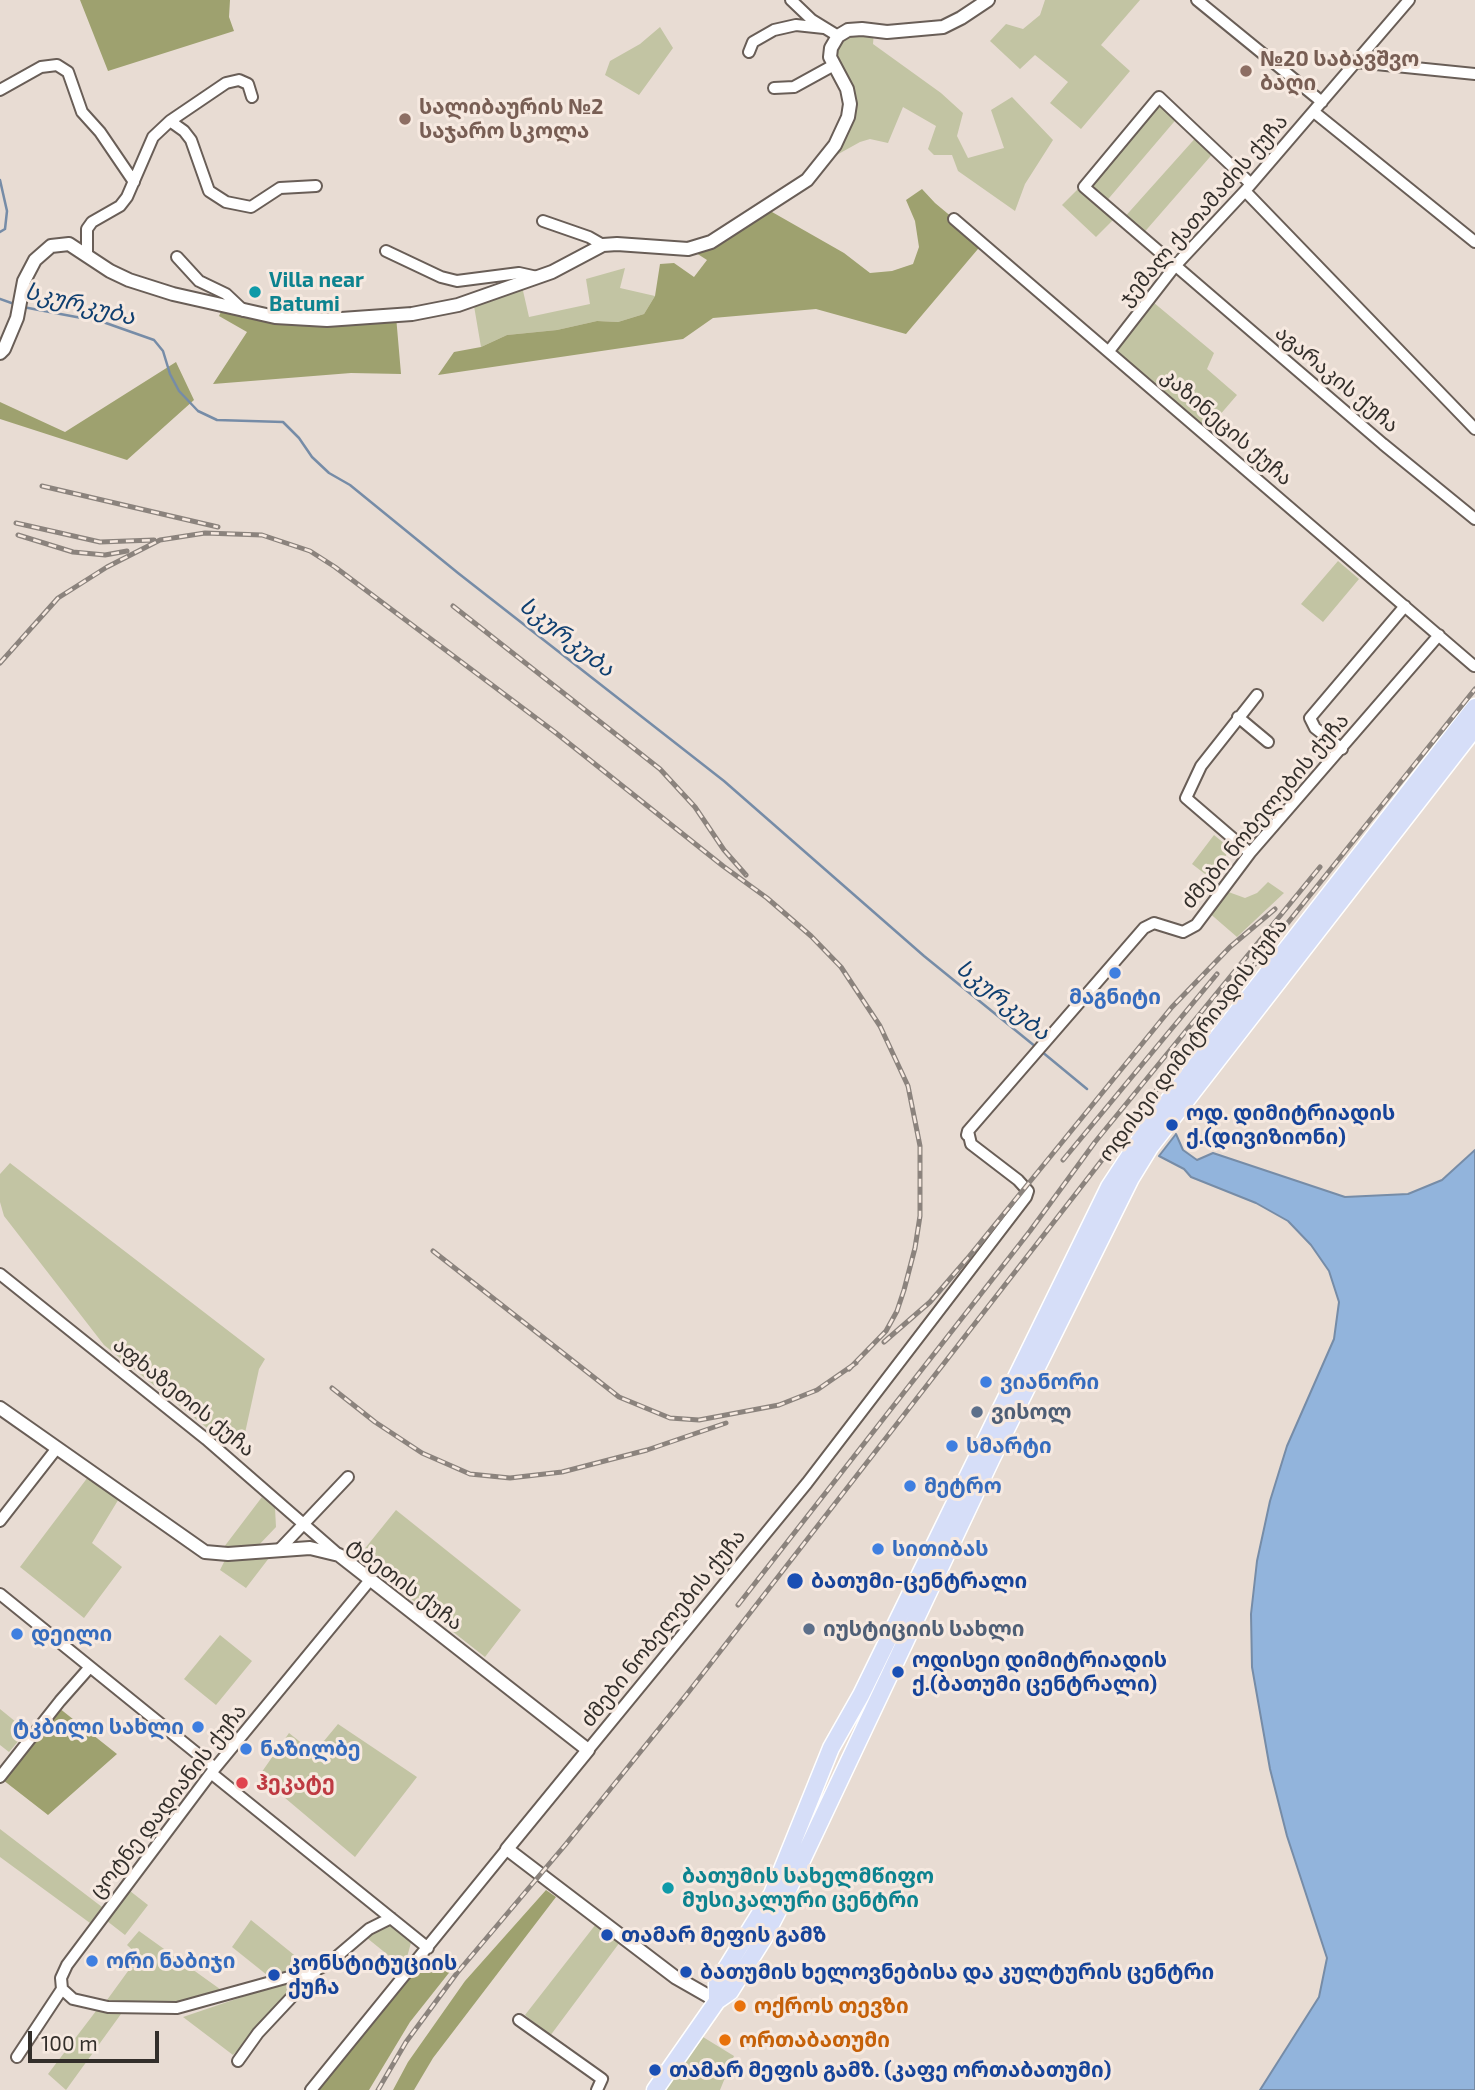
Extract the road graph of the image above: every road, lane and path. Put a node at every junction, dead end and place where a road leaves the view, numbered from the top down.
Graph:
1 (791, 0) edge
2 (988, 0) edge
3 (1197, 0) edge
4 (1409, 0) edge
5 (824, 28) junction
6 (838, 36) junction
7 (749, 52) dead end
8 (1356, 62) junction
9 (834, 65) junction
10 (1475, 74) edge
11 (774, 89) dead end
12 (0, 90) edge
13 (252, 97) dead end
14 (1322, 102) junction
15 (1314, 112) junction
16 (170, 121) junction
17 (134, 182) junction
18 (316, 186) dead end
19 (1248, 187) junction
20 (954, 219) dead end
21 (543, 221) dead end
22 (1475, 242) edge
23 (603, 245) junction
24 (387, 251) dead end
25 (87, 255) junction
26 (177, 257) dead end
27 (1175, 266) junction
28 (537, 277) junction
29 (244, 311) junction
30 (2, 351) edge
31 (1109, 351) junction
32 (1475, 429) edge
33 (1475, 519) edge
34 (1405, 606) junction
35 (1439, 635) junction
36 (1474, 665) edge
37 (1257, 695) dead end
38 (1475, 707) edge
39 (1238, 717) junction
40 (1475, 728) edge
41 (1268, 742) dead end
42 (1342, 749) junction
43 (1250, 853) junction
44 (0, 1274) edge
45 (0, 1408) edge
46 (57, 1448) junction
47 (348, 1477) dead end
48 (0, 1521) edge
49 (305, 1525) junction
50 (278, 1551) junction
51 (339, 1555) junction
52 (370, 1580) junction
53 (0, 1594) edge
54 (90, 1667) junction
55 (842, 1729) junction
56 (856, 1742) junction
57 (588, 1750) junction
58 (827, 1757) junction
59 (844, 1769) junction
60 (213, 1771) junction
61 (0, 1777) edge
62 (507, 1849) junction
63 (391, 1918) junction
64 (428, 1948) junction
65 (318, 1969) junction
66 (62, 1989) junction
67 (717, 2001) junction
68 (519, 2020) dead end
69 (17, 2057) dead end
70 (238, 2061) dead end
71 (311, 2090) edge
72 (597, 2090) edge
73 (656, 2090) edge

1 - 5 street
2 - 6 street
3 - 14 street
4 - 8 street, ჯემალ ქათამაძის ქუჩა
5 - 6 street
5 - 7 street
6 - 9 street
8 - 10 street
8 - 14 street, ჯემალ ქათამაძის ქუჩა
9 - 11 street
9 - 23 street
12 - 17 street
13 - 16 street
14 - 15 street, ჯემალ ქათამაძის ქუჩა
15 - 19 street, ჯემალ ქათამაძის ქუჩა
15 - 22 street
16 - 17 street
16 - 18 street
17 - 25 street
19 - 27 street, ჯემალ ქათამაძის ქუჩა
19 - 27 street, აგარაკის ქუჩა
19 - 32 street
20 - 31 street, კაზინეცის ქუჩა
21 - 23 street
23 - 28 street
24 - 28 street
25 - 29 street
25 - 30 street
26 - 29 street
27 - 31 street, ჯემალ ქათამაძის ქუჩა
27 - 33 street, აგარაკის ქუჩა
28 - 29 street
31 - 34 street, კაზინეცის ქუჩა
34 - 35 street, კაზინეცის ქუჩა
34 - 42 street
35 - 36 street, კაზინეცის ქუჩა
35 - 42 street, ძმები ნობელების ქუჩა
37 - 39 street
38 - 55 main road, ოდისეი დიმიტრიადის ქუჩა
39 - 41 street
39 - 43 street
40 - 56 main road, ოდისეი დიმიტრიადის ქუჩა
42 - 43 street, ძმები ნობელების ქუჩა
43 - 57 street, ძმები ნობელების ქუჩა
44 - 49 street, აფხაზეთის ქუჩა
45 - 46 street, ტბეთის ქუჩა
46 - 48 street
46 - 50 street, ტბეთის ქუჩა
47 - 49 street
49 - 50 street
49 - 51 street, აფხაზეთის ქუჩა
50 - 51 street, ტბეთის ქუჩა
51 - 52 street, ტბეთის ქუჩა
52 - 57 street, ტბეთის ქუჩა
52 - 60 street, ცოტნე დადიანის ქუჩა
53 - 54 street
54 - 60 street
54 - 61 street
55 - 56 main road
55 - 58 main road, ოდისეი დიმიტრიადის ქუჩა
56 - 59 main road, ოდისეი დიმიტრიადის ქუჩა
57 - 62 street, ძმები ნობელების ქუჩა
58 - 59 main road
58 - 67 main road
59 - 67 main road
60 - 63 street
60 - 66 street, ცოტნე დადიანის ქუჩა
62 - 64 street, ძმები ნობელების ქუჩა
62 - 67 street
63 - 64 street
63 - 65 street
64 - 71 street, ძმები ნობელების ქუჩა
65 - 66 street
65 - 70 street
66 - 69 street, ცოტნე დადიანის ქუჩა
67 - 73 main road
68 - 72 street

